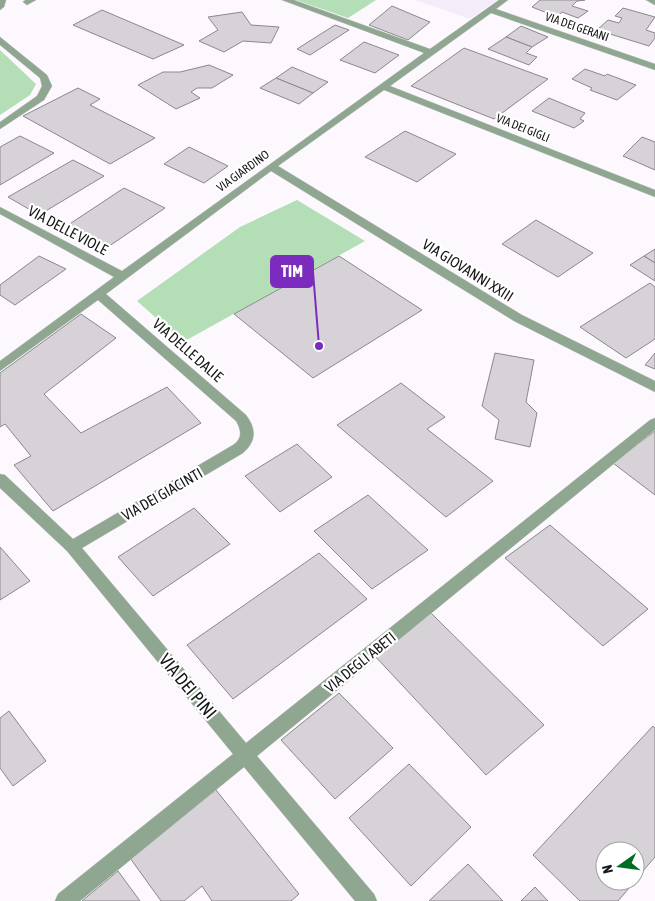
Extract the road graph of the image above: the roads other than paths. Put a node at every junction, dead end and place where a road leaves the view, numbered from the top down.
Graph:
1 (2, 0) edge
2 (286, 0) edge
3 (504, 0) edge
4 (650, 0) edge
5 (655, 2) edge
6 (0, 7) edge
7 (490, 10) junction
8 (0, 40) edge
9 (431, 52) junction
10 (655, 67) edge
11 (382, 86) junction
12 (0, 126) edge
13 (271, 166) junction
14 (655, 194) edge
15 (0, 210) edge
16 (122, 276) junction
17 (98, 294) junction
18 (0, 367) edge
19 (655, 386) edge
20 (655, 423) edge
21 (248, 437) joint
22 (0, 479) edge
23 (72, 547) junction
24 (245, 754) junction
25 (65, 901) edge
26 (367, 901) edge

1 - 6 street
2 - 9 street
3 - 7 street, VIA GIARDINO
4 - 5 street
7 - 9 street, VIA GIARDINO
7 - 10 street, VIA DEI GERANI
8 - 12 street
9 - 11 street, VIA GIARDINO
11 - 13 street, VIA GIARDINO
11 - 14 street, VIA DEI GIGLI
13 - 16 street, VIA GIARDINO
13 - 19 street, VIA GIOVANNI XXIII
15 - 16 street, VIA DELLE VIOLE
16 - 17 street, VIA GIARDINO
17 - 18 street, VIA GIARDINO
17 - 21 street, VIA DELLE DALIE
20 - 24 street, VIA DEGLI ABETI
21 - 23 street, VIA DEI GIACINTI
22 - 23 street, VIA DEI PINI
23 - 24 street, VIA DEI PINI
24 - 25 street, VIA DEGLI ABETI
24 - 26 street, VIA DEI PINI

